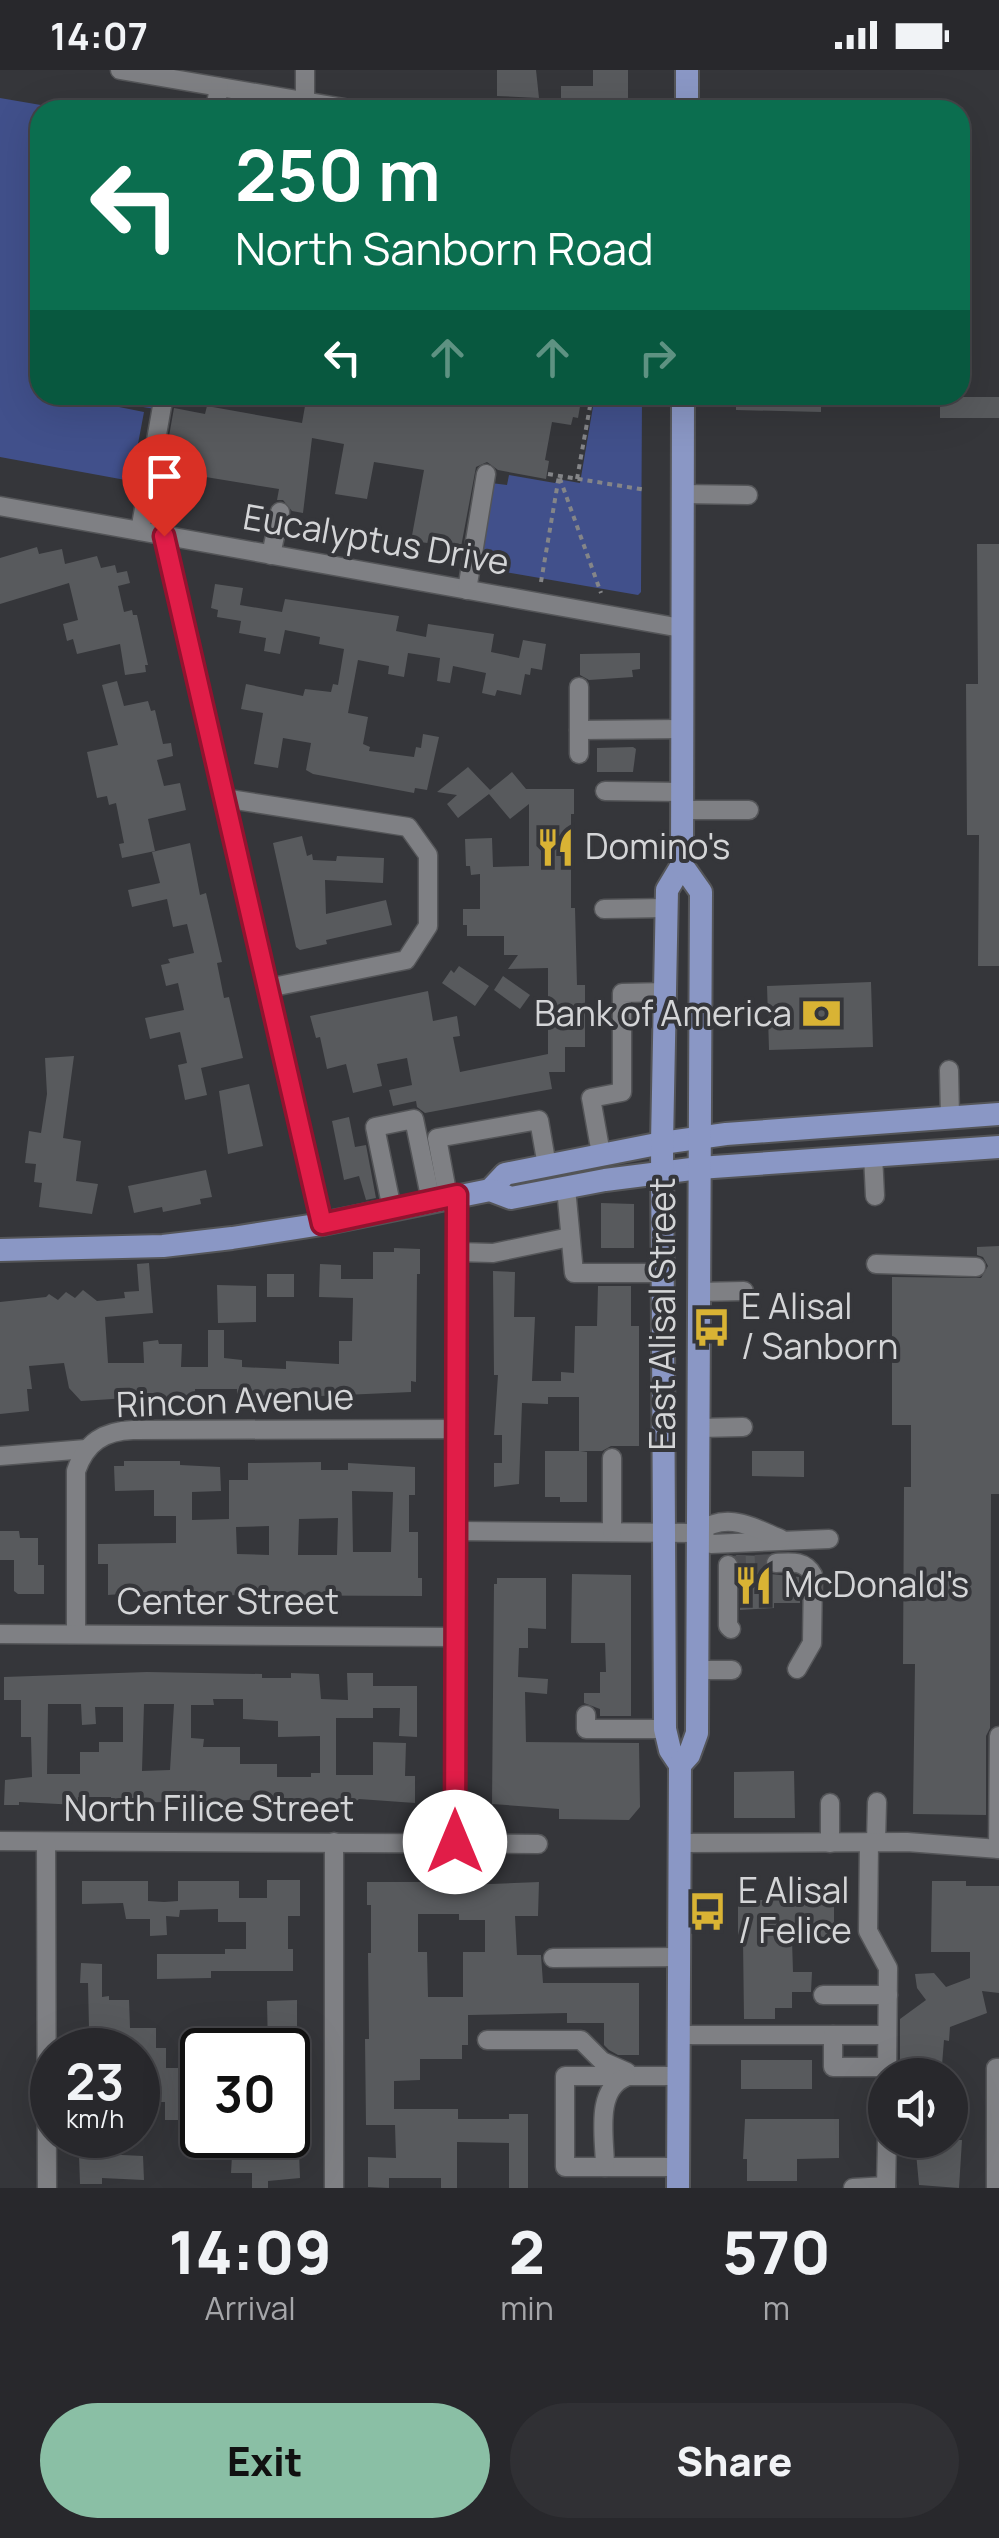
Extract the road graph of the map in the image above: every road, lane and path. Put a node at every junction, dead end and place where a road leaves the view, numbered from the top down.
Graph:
1 (120, 70) edge
2 (305, 70) edge
3 (687, 70) edge
4 (219, 87) junction
5 (217, 100) edge
6 (299, 100) edge
7 (305, 100) edge
8 (686, 100) edge
9 (162, 405) edge
10 (590, 405) edge
11 (683, 405) edge
12 (486, 474) dead end
13 (548, 474) dead end
14 (559, 476) junction
15 (577, 479) junction
16 (646, 490) dead end
17 (683, 494) junction
18 (748, 496) dead end
19 (0, 506) edge
20 (280, 512) dead end
21 (140, 531) junction
22 (164, 536) junction
23 (272, 555) junction
24 (541, 582) dead end
25 (467, 590) junction
26 (602, 594) dead end
27 (681, 628) junction
28 (579, 688) dead end
29 (682, 729) junction
30 (579, 730) junction
31 (579, 754) dead end
32 (605, 791) dead end
33 (223, 798) junction
34 (681, 801) junction
35 (749, 810) dead end
36 (682, 866) junction
37 (666, 908) junction
38 (604, 909) dead end
39 (268, 988) junction
40 (666, 992) junction
41 (949, 1070) dead end
42 (999, 1114) edge
43 (950, 1117) junction
44 (699, 1137) junction
45 (662, 1143) junction
46 (999, 1147) edge
47 (601, 1154) junction
48 (873, 1155) junction
49 (547, 1166) junction
50 (699, 1168) junction
51 (662, 1173) junction
52 (566, 1188) junction
53 (490, 1190) junction
54 (875, 1196) dead end
55 (445, 1198) junction
56 (392, 1209) junction
57 (322, 1224) junction
58 (570, 1237) junction
59 (0, 1250) edge
60 (457, 1252) junction
61 (876, 1264) dead end
62 (976, 1267) dead end
63 (663, 1273) junction
64 (744, 1291) dead end
65 (698, 1292) junction
66 (743, 1427) dead end
67 (698, 1428) junction
68 (457, 1429) junction
69 (86, 1449) junction
70 (0, 1456) edge
71 (612, 1458) dead end
72 (455, 1531) junction
73 (612, 1532) junction
74 (662, 1532) junction
75 (696, 1532) junction
76 (830, 1539) dead end
77 (776, 1563) tunnel mouth
78 (728, 1565) dead end
79 (731, 1630) dead end
80 (0, 1634) edge
81 (76, 1634) junction
82 (455, 1636) junction
83 (798, 1669) dead end
84 (698, 1670) junction
85 (732, 1670) dead end
86 (586, 1715) dead end
87 (665, 1729) junction
88 (999, 1736) edge
89 (680, 1765) junction
90 (830, 1802) dead end
91 (877, 1802) dead end
92 (0, 1841) edge
93 (46, 1842) junction
94 (334, 1842) junction
95 (455, 1842) junction
96 (830, 1842) junction
97 (873, 1842) junction
98 (538, 1844) dead end
99 (679, 1844) junction
100 (999, 1849) edge
101 (679, 1957) junction
102 (553, 1958) dead end
103 (823, 1995) dead end
104 (888, 1995) junction
105 (678, 2034) junction
106 (833, 2035) junction
107 (888, 2035) junction
108 (486, 2040) dead end
109 (887, 2058) edge
110 (999, 2068) edge
111 (868, 2070) edge
112 (636, 2076) junction
113 (678, 2076) junction
114 (887, 2158) edge
115 (605, 2168) junction
116 (678, 2178) edge
117 (886, 2187) edge
118 (47, 2188) edge
119 (334, 2188) edge
120 (853, 2188) edge
121 (996, 2188) edge

1 - 4 street
2 - 7 street
3 - 8 main road
4 - 5 street
4 - 6 street
9 - 21 street
10 - 15 path
11 - 17 main road, East Alisal Street
12 - 25 street
13 - 14 path
14 - 15 path
14 - 24 path
14 - 26 path
15 - 16 path
17 - 18 street
17 - 27 main road, East Alisal Street
19 - 21 street, Eucalyptus Drive
20 - 23 street
21 - 22 street, Eucalyptus Drive
22 - 23 street, Eucalyptus Drive
22 - 33 street
23 - 25 street, Eucalyptus Drive
25 - 27 street, Eucalyptus Drive
27 - 29 main road, East Alisal Street
28 - 30 street
29 - 30 street
29 - 34 main road, East Alisal Street
30 - 31 street
32 - 34 street
33 - 39 street
33 - 39 street
34 - 35 street
34 - 36 main road, East Alisal Street
36 - 37 main road, East Alisal Street
36 - 44 main road, East Alisal Street
37 - 38 street
37 - 40 main road, East Alisal Street
39 - 57 street
40 - 45 main road, East Alisal Street
40 - 47 street
41 - 43 street
42 - 43 main road
43 - 44 main road
44 - 45 main road
44 - 50 main road, East Alisal Street
45 - 47 main road
45 - 51 main road, East Alisal Street
46 - 48 main road
47 - 49 main road
48 - 50 main road
48 - 54 street
49 - 53 main road
49 - 55 street
50 - 51 main road
50 - 65 main road, East Alisal Street
51 - 52 main road
51 - 63 main road, East Alisal Street
52 - 53 main road
52 - 58 street
53 - 55 main road
55 - 56 main road
55 - 56 street
55 - 60 street
56 - 57 main road
57 - 59 main road
58 - 60 street
58 - 63 street
60 - 68 street
61 - 62 street
63 - 74 main road, East Alisal Street
64 - 65 street
65 - 67 main road, East Alisal Street
66 - 67 street
67 - 75 main road, East Alisal Street
68 - 69 street, Rincon Avenue
68 - 72 street
69 - 70 street
69 - 81 street, Rincon Avenue
71 - 73 street
72 - 73 street
72 - 82 street
73 - 74 street
74 - 75 street
74 - 87 main road, East Alisal Street
75 - 76 street
75 - 84 main road, East Alisal Street
77 - 83 street
78 - 79 street
80 - 81 street, Center Street
81 - 82 street, Center Street
82 - 95 street
84 - 85 street
84 - 89 main road, East Alisal Street
86 - 87 street
87 - 89 main road, East Alisal Street
88 - 100 street
89 - 99 main road, East Alisal Street
90 - 96 street
91 - 97 street
92 - 93 street, North Filice Street
93 - 94 street, North Filice Street
93 - 118 street
94 - 95 street, North Filice Street
94 - 119 street
95 - 98 street, North Filice Street
96 - 97 street
96 - 99 street
97 - 100 street
97 - 104 street
99 - 101 main road, East Alisal Street
101 - 102 street
101 - 105 main road, East Alisal Street
103 - 104 street
104 - 107 street
105 - 106 street
105 - 113 main road, East Alisal Street
106 - 107 street
106 - 111 street
107 - 109 street
108 - 112 street
110 - 121 street
112 - 113 street
112 - 115 street
112 - 115 street
113 - 116 main road, East Alisal Street
114 - 117 street
115 - 116 street
117 - 120 street

